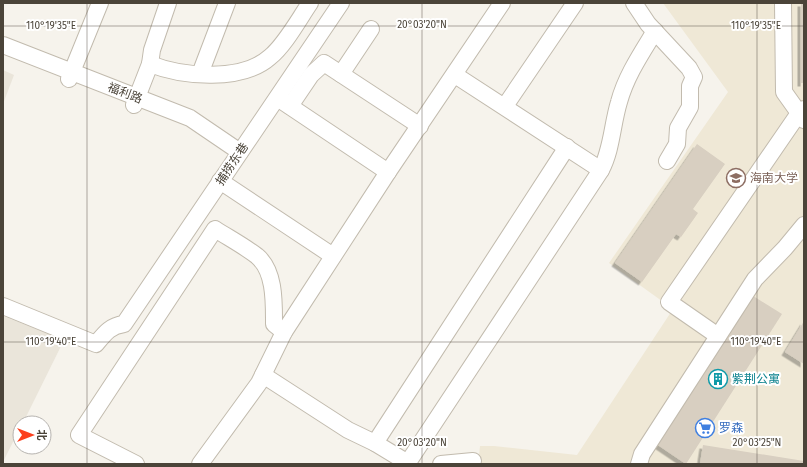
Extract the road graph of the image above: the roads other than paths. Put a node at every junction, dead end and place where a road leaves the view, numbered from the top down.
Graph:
1 (100, 3) edge
2 (168, 3) edge
3 (226, 3) edge
4 (310, 3) edge
5 (341, 3) edge
6 (502, 3) edge
7 (575, 3) edge
8 (634, 3) edge
9 (783, 3) edge
10 (791, 3) edge
11 (371, 29) dead end
12 (655, 31) junction
13 (3, 46) edge
14 (3, 53) edge
15 (150, 64) junction
16 (200, 74) junction
17 (341, 74) junction
18 (455, 75) junction
19 (71, 76) junction
20 (136, 101) junction
21 (284, 102) junction
22 (506, 106) junction
23 (803, 114) edge
24 (420, 126) junction
25 (567, 147) junction
26 (238, 155) junction
27 (667, 161) dead end
28 (601, 170) junction
29 (388, 172) junction
30 (220, 181) junction
31 (194, 220) junction
32 (804, 225) edge
33 (213, 232) junction
34 (333, 256) junction
35 (3, 306) edge
36 (284, 332) junction
37 (718, 336) junction
38 (263, 375) junction
39 (375, 443) junction
40 (473, 461) dead end
41 (407, 463) edge
42 (136, 464) edge
43 (200, 464) edge
44 (445, 464) edge
45 (639, 464) edge

1 - 19 street
2 - 15 street
3 - 16 street
4 - 16 street
5 - 21 street, 捕捞东巷
6 - 18 street
7 - 22 street
8 - 12 street
9 - 23 street
10 - 23 street
11 - 17 street
12 - 27 street
12 - 28 street
13 - 19 street, 福利路
14 - 19 street, 福利路
15 - 16 street
15 - 20 street
17 - 21 street
17 - 24 street
18 - 22 street
18 - 24 street
19 - 20 street, 福利路
20 - 26 street, 福利路
21 - 26 street, 捕捞东巷
21 - 29 street
22 - 25 street
23 - 37 street
24 - 29 street
25 - 28 street
25 - 39 street
26 - 30 street, 捕捞东巷
28 - 41 street
29 - 34 street
30 - 31 street, 捕捞东巷
30 - 34 street
31 - 33 street
31 - 35 street, 捕捞东巷
32 - 37 street
33 - 36 street
33 - 42 street
34 - 36 street
36 - 38 street
37 - 45 street
38 - 39 street
38 - 43 street
39 - 41 street
40 - 44 street

